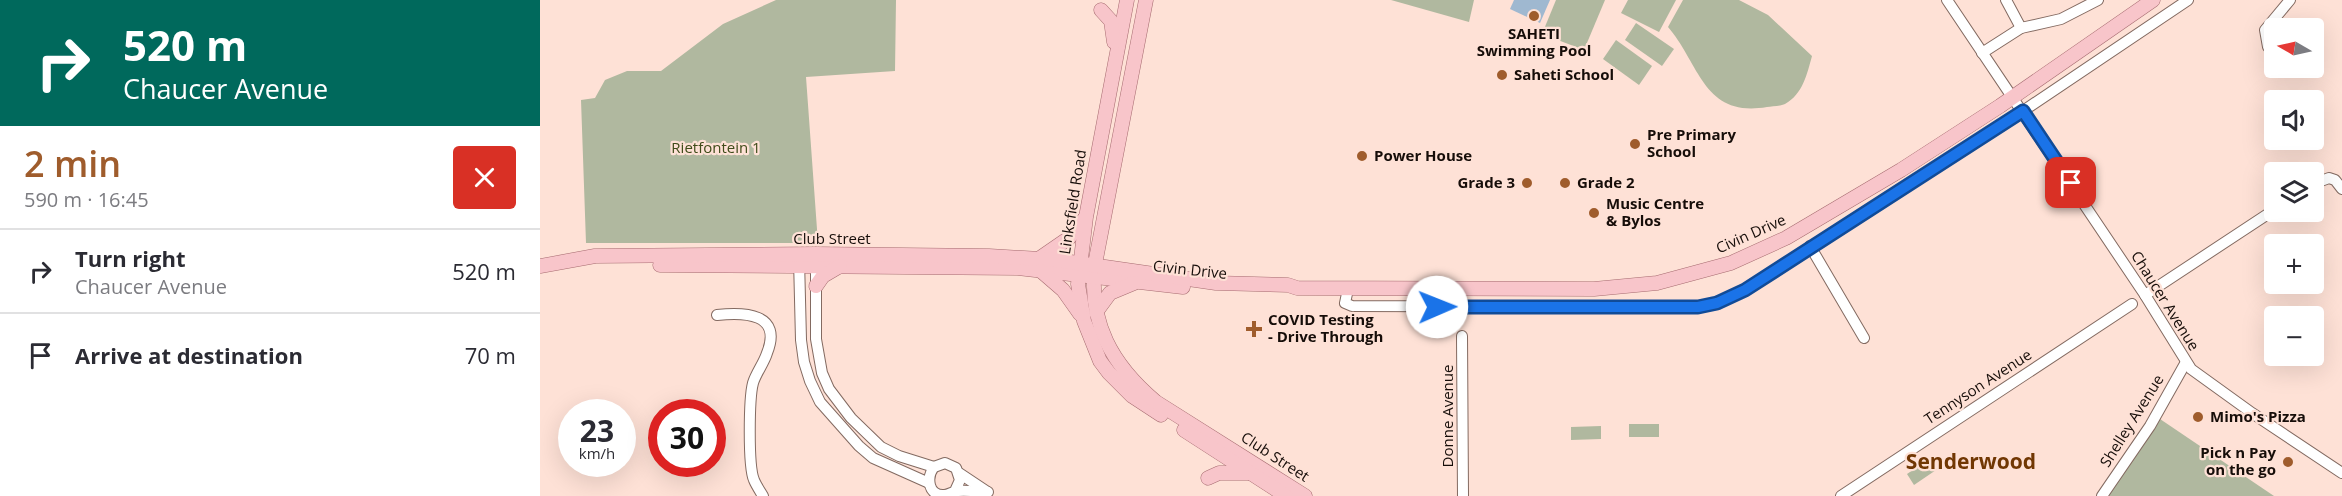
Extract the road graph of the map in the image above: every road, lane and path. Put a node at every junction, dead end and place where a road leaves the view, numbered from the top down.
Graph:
1 (1127, 0) edge
2 (1146, 0) edge
3 (1947, 0) edge
4 (2006, 0) edge
5 (2098, 0) edge
6 (2153, 0) edge
7 (2188, 0) edge
8 (2290, 0) edge
9 (1101, 10) dead end
10 (2274, 18) edge
11 (2021, 28) junction
12 (1982, 53) junction
13 (1116, 56) junction
14 (2011, 98) junction
15 (2023, 111) junction
16 (2324, 180) edge
17 (2342, 189) edge
18 (1086, 217) junction
19 (2264, 217) edge
20 (1100, 235) junction
21 (1810, 246) junction
22 (816, 260) junction
23 (799, 261) junction
24 (1040, 264) junction
25 (540, 266) edge
26 (842, 266) junction
27 (1079, 268) junction
28 (1121, 268) junction
29 (1094, 270) junction
30 (1139, 282) junction
31 (816, 286) junction
32 (1297, 288) junction
33 (1348, 289) junction
34 (2145, 295) junction
35 (2132, 304) dead end
36 (1096, 312) junction
37 (717, 315) dead end
38 (1084, 321) junction
39 (1462, 336) dead end
40 (1864, 338) dead end
41 (2186, 362) junction
42 (1135, 391) junction
43 (934, 467) junction
44 (959, 473) junction
45 (1248, 473) junction
46 (2342, 473) edge
47 (1208, 478) dead end
48 (930, 490) edge
49 (953, 493) edge
50 (991, 494) edge
51 (763, 496) edge
52 (1286, 496) edge
53 (1305, 496) edge
54 (1463, 496) edge
55 (1841, 496) edge
56 (2102, 496) edge

1 - 13 main road, Linksfield Road
2 - 20 main road
3 - 12 street, Chaucer Avenue
4 - 11 street
5 - 11 street
6 - 14 main road, Civin Drive
7 - 15 street
8 - 10 street
9 - 13 main road
11 - 12 street
12 - 14 street, Chaucer Avenue
13 - 18 main road, Linksfield Road
14 - 15 street, Chaucer Avenue
14 - 33 main road, Civin Drive
15 - 21 street
15 - 34 street, Chaucer Avenue
16 - 17 street
18 - 24 main road
18 - 27 main road, Linksfield Road
19 - 34 street
20 - 28 main road
20 - 29 main road
21 - 33 street
21 - 40 street
22 - 23 main road, Club Street
22 - 24 main road, Club Street
22 - 26 main road, Club Street
22 - 31 street
23 - 25 main road, Club Street
23 - 48 street
24 - 26 main road, Club Street
24 - 27 main road, Club Street
24 - 38 main road
26 - 31 main road
27 - 29 main road, Civin Drive
27 - 38 main road, Linksfield Road
28 - 29 main road, Civin Drive
28 - 32 main road, Civin Drive
29 - 30 main road, Civin Drive
29 - 36 main road
30 - 32 main road, Civin Drive
30 - 36 main road
31 - 43 street
32 - 33 main road, Civin Drive
34 - 41 street, Chaucer Avenue
35 - 55 street, Tennyson Avenue
36 - 42 main road
37 - 51 street
38 - 42 main road, Linksfield Road
39 - 54 street, Donne Avenue
41 - 46 street, Chaucer Avenue
41 - 56 street, Shelley Avenue
42 - 45 main road, Club Street
42 - 53 main road, Club Street
43 - 44 street
43 - 48 street
44 - 49 street
44 - 50 street
45 - 47 main road
45 - 52 main road, Club Street
48 - 49 street
49 - 50 street

